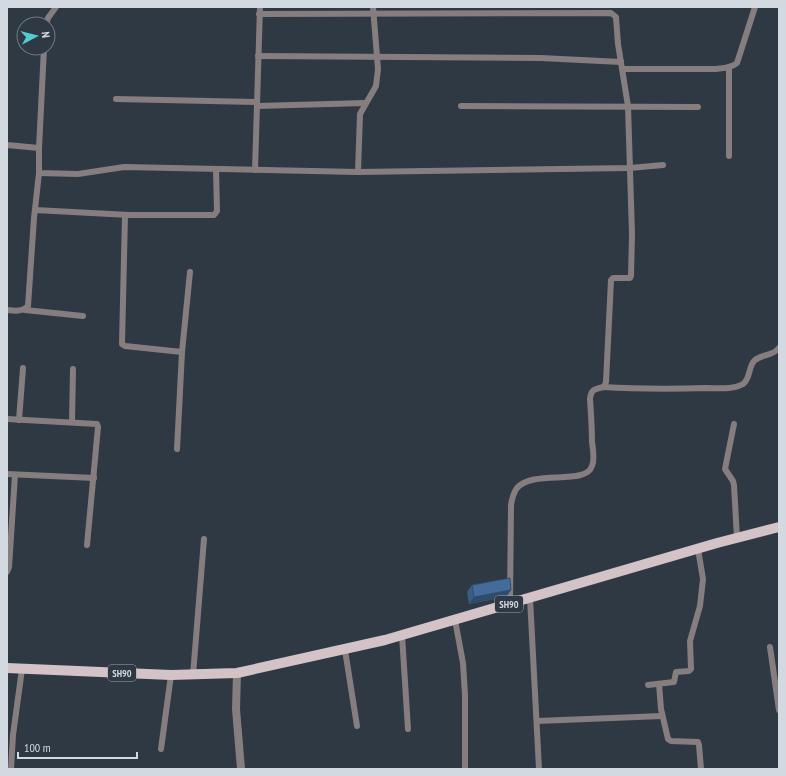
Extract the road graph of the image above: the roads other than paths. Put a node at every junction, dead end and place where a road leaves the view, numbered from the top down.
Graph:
1 (56, 7) edge
2 (260, 7) edge
3 (373, 7) edge
4 (755, 7) edge
5 (259, 14) junction
6 (374, 14) junction
7 (49, 16) edge
8 (44, 56) edge
9 (258, 56) junction
10 (377, 57) junction
11 (621, 62) junction
12 (729, 68) junction
13 (622, 69) junction
14 (116, 100) dead end
15 (365, 103) junction
16 (257, 104) junction
17 (461, 106) dead end
18 (628, 106) junction
19 (698, 107) dead end
20 (7, 145) edge
21 (39, 148) junction
22 (728, 156) dead end
23 (663, 165) dead end
24 (630, 168) junction
25 (216, 169) junction
26 (255, 170) junction
27 (358, 172) junction
28 (39, 173) junction
29 (35, 210) junction
30 (125, 215) junction
31 (190, 272) dead end
32 (7, 310) edge
33 (25, 310) junction
34 (82, 316) dead end
35 (779, 348) edge
36 (182, 352) junction
37 (23, 368) dead end
38 (73, 369) dead end
39 (603, 388) junction
40 (7, 419) edge
41 (19, 420) junction
42 (72, 422) junction
43 (734, 424) dead end
44 (177, 449) dead end
45 (7, 474) edge
46 (16, 475) junction
47 (94, 478) junction
48 (779, 527) edge
49 (736, 538) junction
50 (204, 539) dead end
51 (87, 545) dead end
52 (698, 549) junction
53 (7, 572) edge
54 (530, 598) junction
55 (510, 604) junction
56 (455, 620) junction
57 (402, 635) junction
58 (770, 647) dead end
59 (344, 650) junction
60 (7, 668) edge
61 (22, 669) junction
62 (237, 673) junction
63 (171, 675) junction
64 (193, 675) junction
65 (659, 684) junction
66 (648, 685) dead end
67 (779, 710) edge
68 (662, 716) junction
69 (536, 721) junction
70 (357, 726) dead end
71 (408, 729) dead end
72 (161, 749) dead end
73 (11, 769) edge
74 (241, 769) edge
75 (465, 769) edge
76 (539, 769) edge
77 (700, 769) edge

1 - 7 street
2 - 5 street
3 - 6 street
4 - 12 street
5 - 6 street
5 - 9 street
6 - 10 street
6 - 11 street
8 - 21 street
9 - 10 street
9 - 16 street
10 - 11 street
10 - 15 street
11 - 13 street
12 - 13 street
12 - 22 street
13 - 18 street
14 - 16 street
15 - 16 street
15 - 27 street
16 - 26 street
17 - 18 street
18 - 19 street
18 - 24 street
20 - 21 street
21 - 28 street
23 - 24 street
24 - 27 street
24 - 39 street
25 - 26 street
25 - 28 street
25 - 30 street
26 - 27 street
28 - 29 street
29 - 30 street
29 - 33 street
30 - 36 street
31 - 36 street
32 - 33 street
33 - 34 street
35 - 39 street
36 - 44 street
37 - 41 street
38 - 42 street
39 - 55 street
40 - 41 street
41 - 42 street
42 - 47 street
43 - 49 street
45 - 46 street
46 - 47 street
46 - 53 street
47 - 51 street
48 - 49 main road, SH90
49 - 52 main road, SH90
50 - 64 street
52 - 54 main road, SH90
52 - 65 street
54 - 55 main road, SH90
54 - 69 street
55 - 56 main road, SH90
56 - 57 main road, SH90
56 - 75 street
57 - 59 main road, SH90
57 - 71 street
58 - 67 street
59 - 62 main road, SH90
59 - 70 street
60 - 61 main road, SH90
61 - 63 main road, SH90
61 - 73 street
62 - 64 main road, SH90
62 - 74 street
63 - 64 main road, SH90
63 - 72 street
65 - 66 street
65 - 68 street
68 - 69 street
68 - 77 street
69 - 76 street

